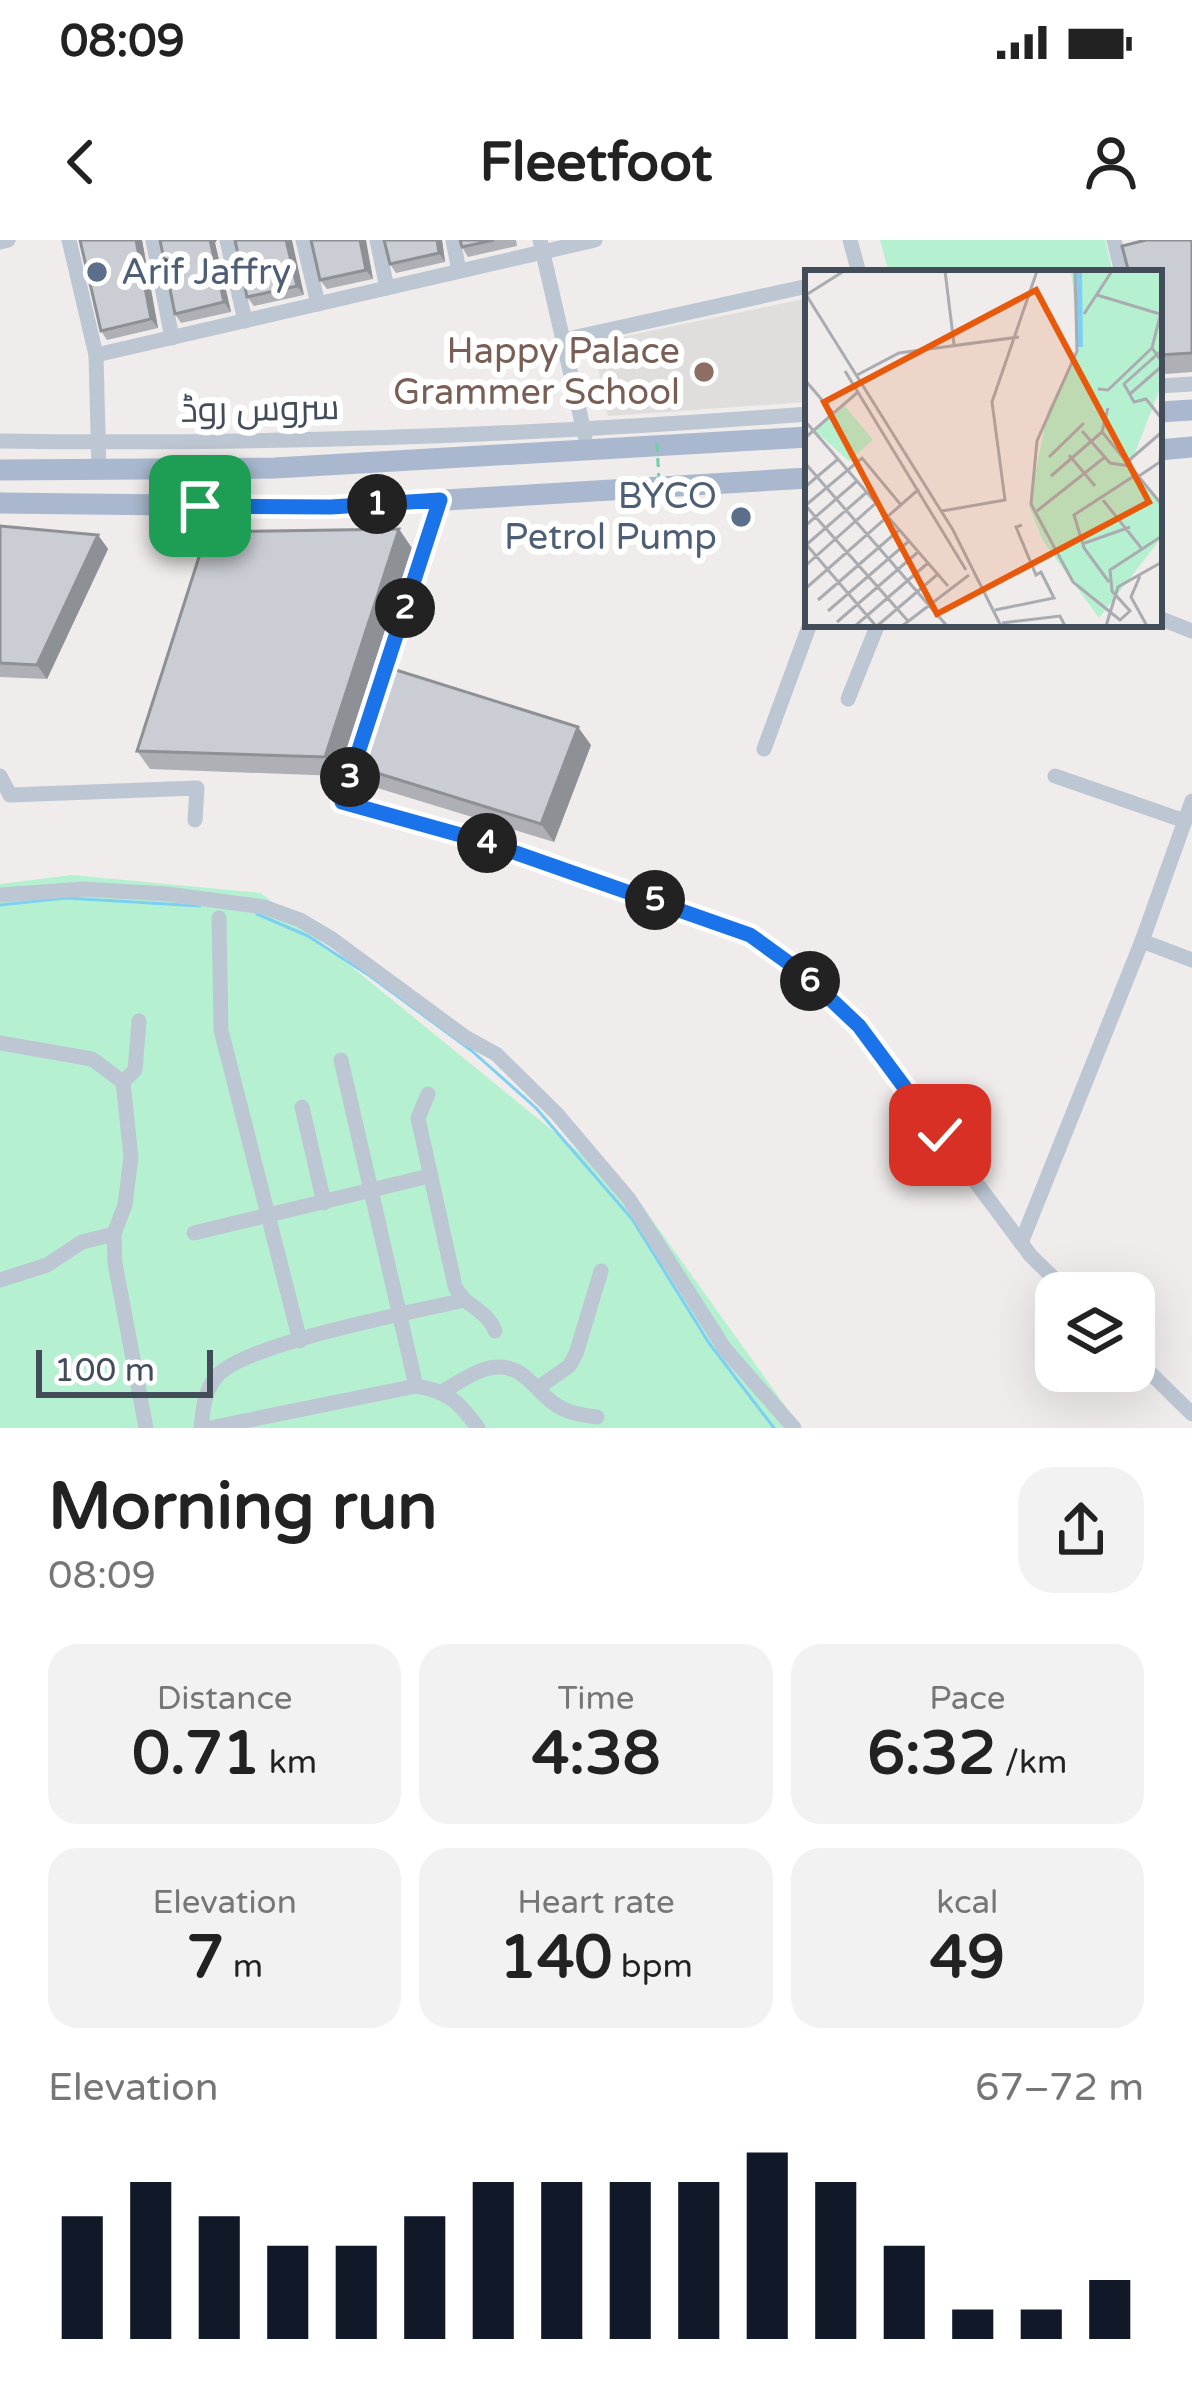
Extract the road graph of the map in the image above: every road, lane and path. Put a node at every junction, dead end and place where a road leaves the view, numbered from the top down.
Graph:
1 (69, 240) edge
2 (153, 240) edge
3 (227, 240) edge
4 (303, 240) edge
5 (377, 240) edge
6 (453, 240) edge
7 (595, 240) edge
8 (850, 240) edge
9 (542, 246) edge
10 (1141, 250) edge
11 (1118, 256) edge
12 (858, 270) edge
13 (459, 271) junction
14 (805, 287) edge
15 (387, 288) junction
16 (318, 304) junction
17 (245, 321) junction
18 (172, 338) junction
19 (563, 340) junction
20 (96, 355) junction
21 (1192, 384) edge
22 (1162, 386) edge
23 (1192, 410) edge
24 (1162, 412) edge
25 (805, 414) edge
26 (805, 437) edge
27 (0, 441) edge
28 (99, 442) junction
29 (586, 442) junction
30 (657, 443) dead end
31 (1192, 447) edge
32 (1162, 450) edge
33 (0, 470) edge
34 (99, 471) junction
35 (805, 478) edge
36 (440, 500) junction
37 (660, 502) dead end
38 (0, 503) edge
39 (1162, 618) edge
40 (809, 627) edge
41 (877, 627) edge
42 (1192, 631) edge
43 (377, 694) edge
44 (848, 699) dead end
45 (363, 737) edge
46 (764, 749) dead end
47 (0, 776) edge
48 (1055, 776) dead end
49 (1192, 801) edge
50 (195, 820) dead end
51 (1185, 821) junction
52 (0, 895) edge
53 (219, 918) dead end
54 (1142, 941) junction
55 (1192, 960) edge
56 (139, 1021) dead end
57 (0, 1042) edge
58 (341, 1060) dead end
59 (123, 1082) junction
60 (428, 1094) dead end
61 (302, 1107) dead end
62 (429, 1176) junction
63 (372, 1191) junction
64 (324, 1202) junction
65 (266, 1217) junction
66 (194, 1233) dead end
67 (113, 1234) junction
68 (1021, 1244) junction
69 (601, 1271) dead end
70 (1048, 1272) edge
71 (0, 1280) edge
72 (464, 1300) junction
73 (400, 1316) junction
74 (495, 1331) dead end
75 (299, 1341) junction
76 (1155, 1378) edge
77 (416, 1386) junction
78 (538, 1388) junction
79 (443, 1391) junction
80 (1192, 1414) edge
81 (598, 1417) dead end
82 (221, 1427) edge
83 (146, 1428) edge
84 (201, 1428) edge
85 (478, 1428) edge
86 (794, 1428) edge

1 - 20 street
2 - 18 street
3 - 17 street
4 - 16 street
5 - 15 street
6 - 13 street
7 - 9 street
8 - 12 street
9 - 13 street
9 - 19 street
10 - 11 street
13 - 15 street
14 - 19 street
15 - 16 street
16 - 17 street
17 - 18 street
18 - 20 street
19 - 29 street
20 - 28 street
21 - 22 street
23 - 24 main road
25 - 29 street, سروس روڈ
26 - 29 main road
27 - 28 street, سروس روڈ
28 - 29 street, سروس روڈ
28 - 34 street
29 - 34 main road
30 - 37 path, bridge
31 - 32 main road
33 - 34 main road
35 - 36 main road
36 - 38 main road
36 - 43 street
39 - 42 street
40 - 46 street
41 - 44 street
45 - 68 street
47 - 50 street
48 - 51 street
49 - 51 street
51 - 54 street
52 - 86 street
53 - 65 street
54 - 55 street
54 - 68 street
56 - 59 street
57 - 59 street
58 - 63 street
59 - 67 street
60 - 62 street
61 - 64 street
62 - 63 street
62 - 72 street
63 - 64 street
63 - 73 street
64 - 65 street
65 - 66 street
65 - 75 street
67 - 71 street
67 - 83 street
68 - 70 street
69 - 78 street
72 - 73 street
72 - 74 street
73 - 75 street
73 - 77 street
75 - 84 street
76 - 80 street
77 - 79 street
77 - 82 street
78 - 79 street
78 - 81 street
79 - 85 street

